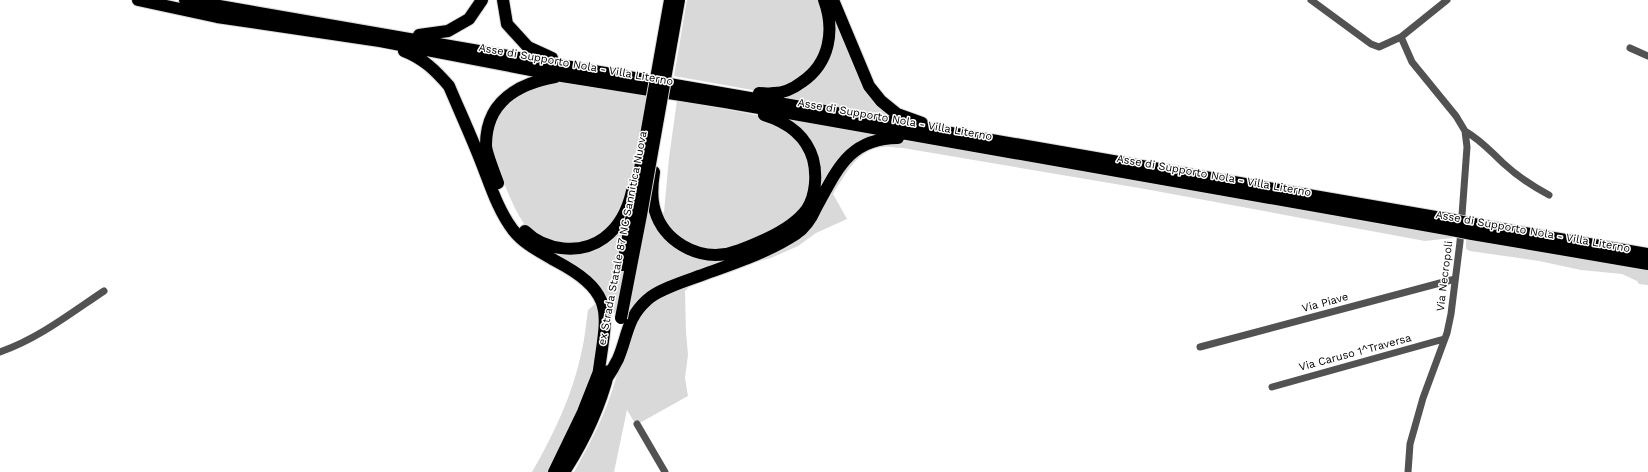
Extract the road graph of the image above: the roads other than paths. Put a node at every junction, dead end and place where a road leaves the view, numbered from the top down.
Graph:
1 (138, 0) edge
2 (186, 0) edge
3 (482, 0) edge
4 (503, 0) edge
5 (666, 0) edge
6 (670, 0) edge
7 (678, 0) edge
8 (684, 0) edge
9 (824, 0) edge
10 (833, 0) edge
11 (1311, 0) edge
12 (1447, 0) edge
13 (670, 24) junction
14 (350, 28) junction
15 (1401, 37) junction
16 (380, 41) junction
17 (1630, 48) dead end
18 (1648, 56) edge
19 (591, 70) junction
20 (562, 76) junction
21 (714, 91) junction
22 (725, 102) junction
23 (1465, 131) junction
24 (930, 138) junction
25 (985, 139) junction
26 (654, 144) junction
27 (640, 171) junction
28 (494, 183) junction
29 (1549, 195) dead end
30 (1452, 225) junction
31 (1473, 229) junction
32 (763, 246) junction
33 (1648, 254) edge
34 (1648, 264) edge
35 (1455, 279) junction
36 (104, 291) dead end
37 (618, 317) junction
38 (1444, 340) junction
39 (1200, 347) dead end
40 (0, 352) edge
41 (602, 378) junction
42 (1272, 387) dead end
43 (637, 424) dead end
44 (576, 453) junction
45 (554, 472) edge
46 (564, 472) edge
47 (568, 472) edge
48 (664, 472) edge
49 (1408, 472) edge

1 - 16 highway, Asse di Supporto Nola - Villa Literno
2 - 14 highway, Asse di Supporto Nola - Villa Literno
3 - 14 highway
4 - 19 highway
5 - 13 highway, bridge
6 - 13 highway, ex Strada Statale 87 NC Sannitica Nuova, bridge
7 - 13 highway, ex Strada Statale 87 NC Sannitica Nuova, bridge
8 - 13 highway, bridge
9 - 21 highway
10 - 25 highway
11 - 15 street
12 - 15 street
13 - 26 highway, ex Strada Statale 87 NC Sannitica Nuova, bridge
13 - 27 highway, ex Strada Statale 87 NC Sannitica Nuova, bridge
14 - 19 highway, Asse di Supporto Nola - Villa Literno
15 - 23 street, Via Necropoli
16 - 20 highway, Asse di Supporto Nola - Villa Literno
16 - 28 highway
17 - 18 street
19 - 21 highway, Asse di Supporto Nola - Villa Literno
20 - 22 highway, Asse di Supporto Nola - Villa Literno
20 - 28 highway
21 - 25 highway, Asse di Supporto Nola - Villa Literno
22 - 24 highway, Asse di Supporto Nola - Villa Literno
22 - 32 highway
23 - 29 street
23 - 35 street, Via Necropoli
24 - 30 highway, Asse di Supporto Nola - Villa Literno
24 - 32 highway
25 - 30 highway, Asse di Supporto Nola - Villa Literno
26 - 32 highway, bridge
26 - 37 highway, ex Strada Statale 87 NC Sannitica Nuova, bridge
27 - 28 highway, bridge
27 - 37 highway, ex Strada Statale 87 NC Sannitica Nuova, bridge
28 - 37 highway
30 - 31 highway, Asse di Supporto Nola - Villa Literno, bridge
31 - 33 highway, Asse di Supporto Nola - Villa Literno
31 - 34 highway, Asse di Supporto Nola - Villa Literno
32 - 37 highway
35 - 38 street, Via Necropoli
35 - 39 street, Via Piave
36 - 40 street
37 - 41 highway, ex Strada Statale 87 NC Sannitica Nuova
37 - 41 highway
38 - 42 street, Via Caruso 1^Traversa
38 - 49 street, Via Necropoli
41 - 44 highway, ex Strada Statale 87 NC Sannitica Nuova
41 - 45 highway, ex Strada Statale 87 NC Sannitica Nuova
43 - 48 street
44 - 46 highway, ex Strada Statale 87 NC Sannitica Nuova
44 - 47 highway

